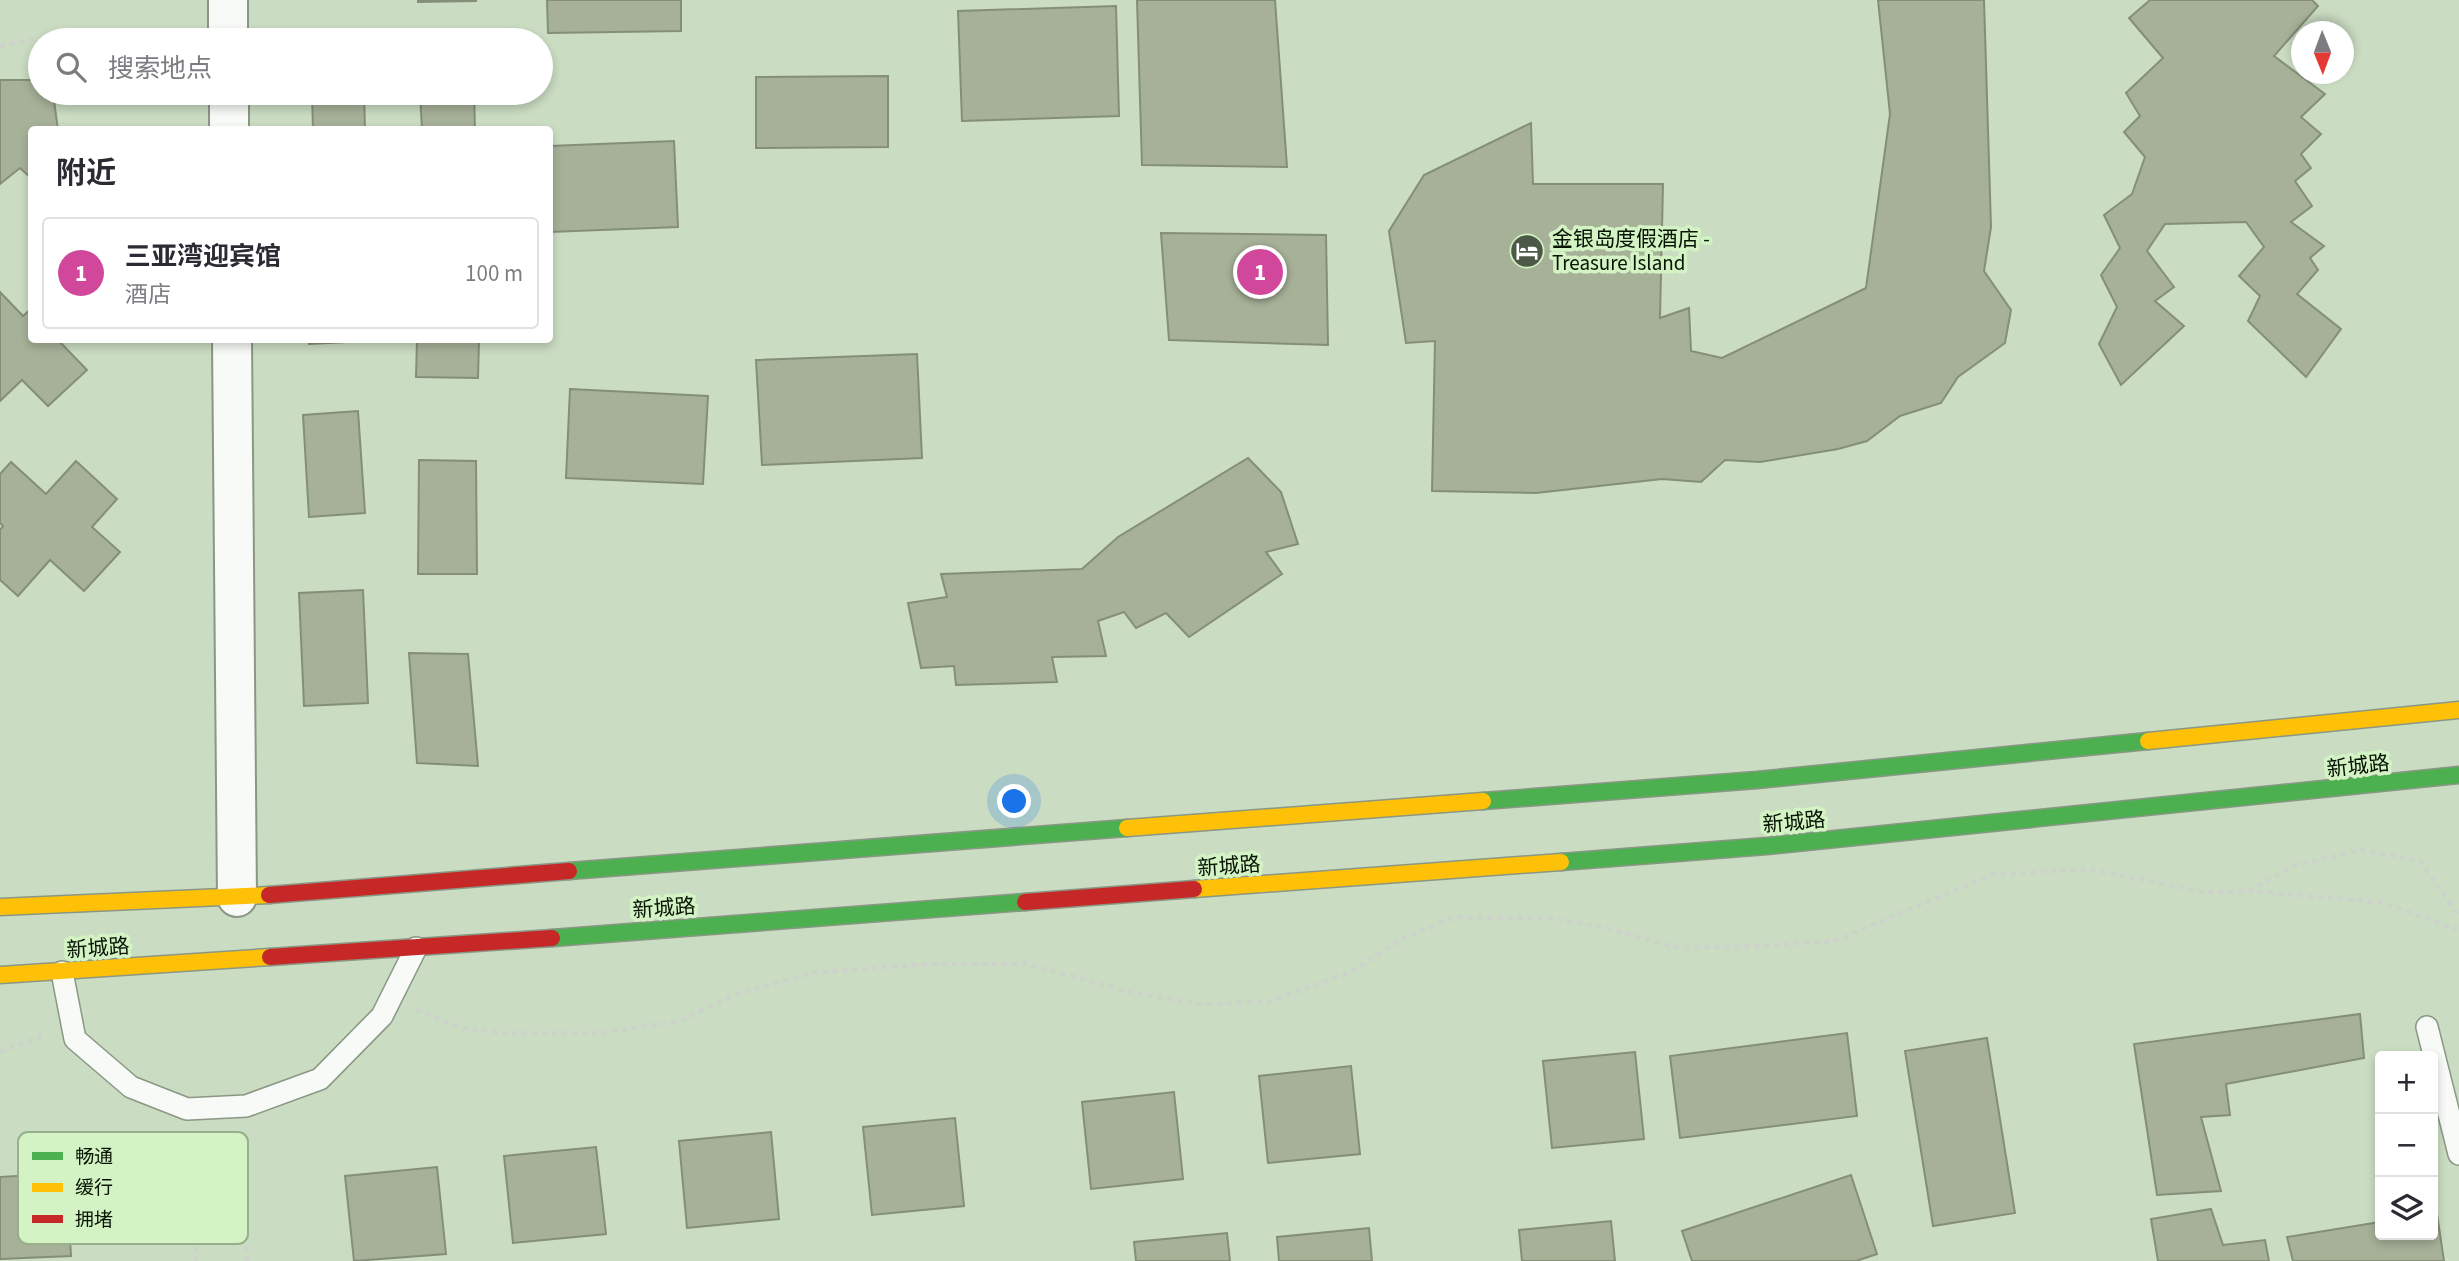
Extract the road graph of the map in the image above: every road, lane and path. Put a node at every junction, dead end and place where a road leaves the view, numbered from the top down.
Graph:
1 (228, 0) edge
2 (228, 28) edge
3 (28, 40) edge
4 (0, 46) edge
5 (229, 105) edge
6 (229, 126) edge
7 (232, 343) edge
8 (2459, 710) edge
9 (2459, 775) edge
10 (2248, 891) junction
11 (237, 897) junction
12 (0, 908) edge
13 (2459, 916) edge
14 (2459, 930) edge
15 (416, 948) junction
16 (62, 972) junction
17 (0, 975) edge
18 (390, 1000) junction
19 (72, 1025) junction
20 (2427, 1027) dead end
21 (0, 1052) edge
22 (246, 1106) junction
23 (187, 1109) junction
24 (188, 1132) edge
25 (246, 1132) edge
26 (2459, 1154) edge

1 - 2 street
3 - 4 path
5 - 6 street
7 - 11 street
8 - 11 main road, 新城路
9 - 15 main road, 新城路
10 - 13 path
10 - 14 path
10 - 18 path
11 - 12 main road, 新城路
15 - 16 main road, 新城路
15 - 18 lane
16 - 17 main road, 新城路
16 - 19 lane
18 - 22 lane
19 - 21 path
19 - 23 lane
20 - 26 lane
22 - 23 lane
22 - 25 path
23 - 24 path

